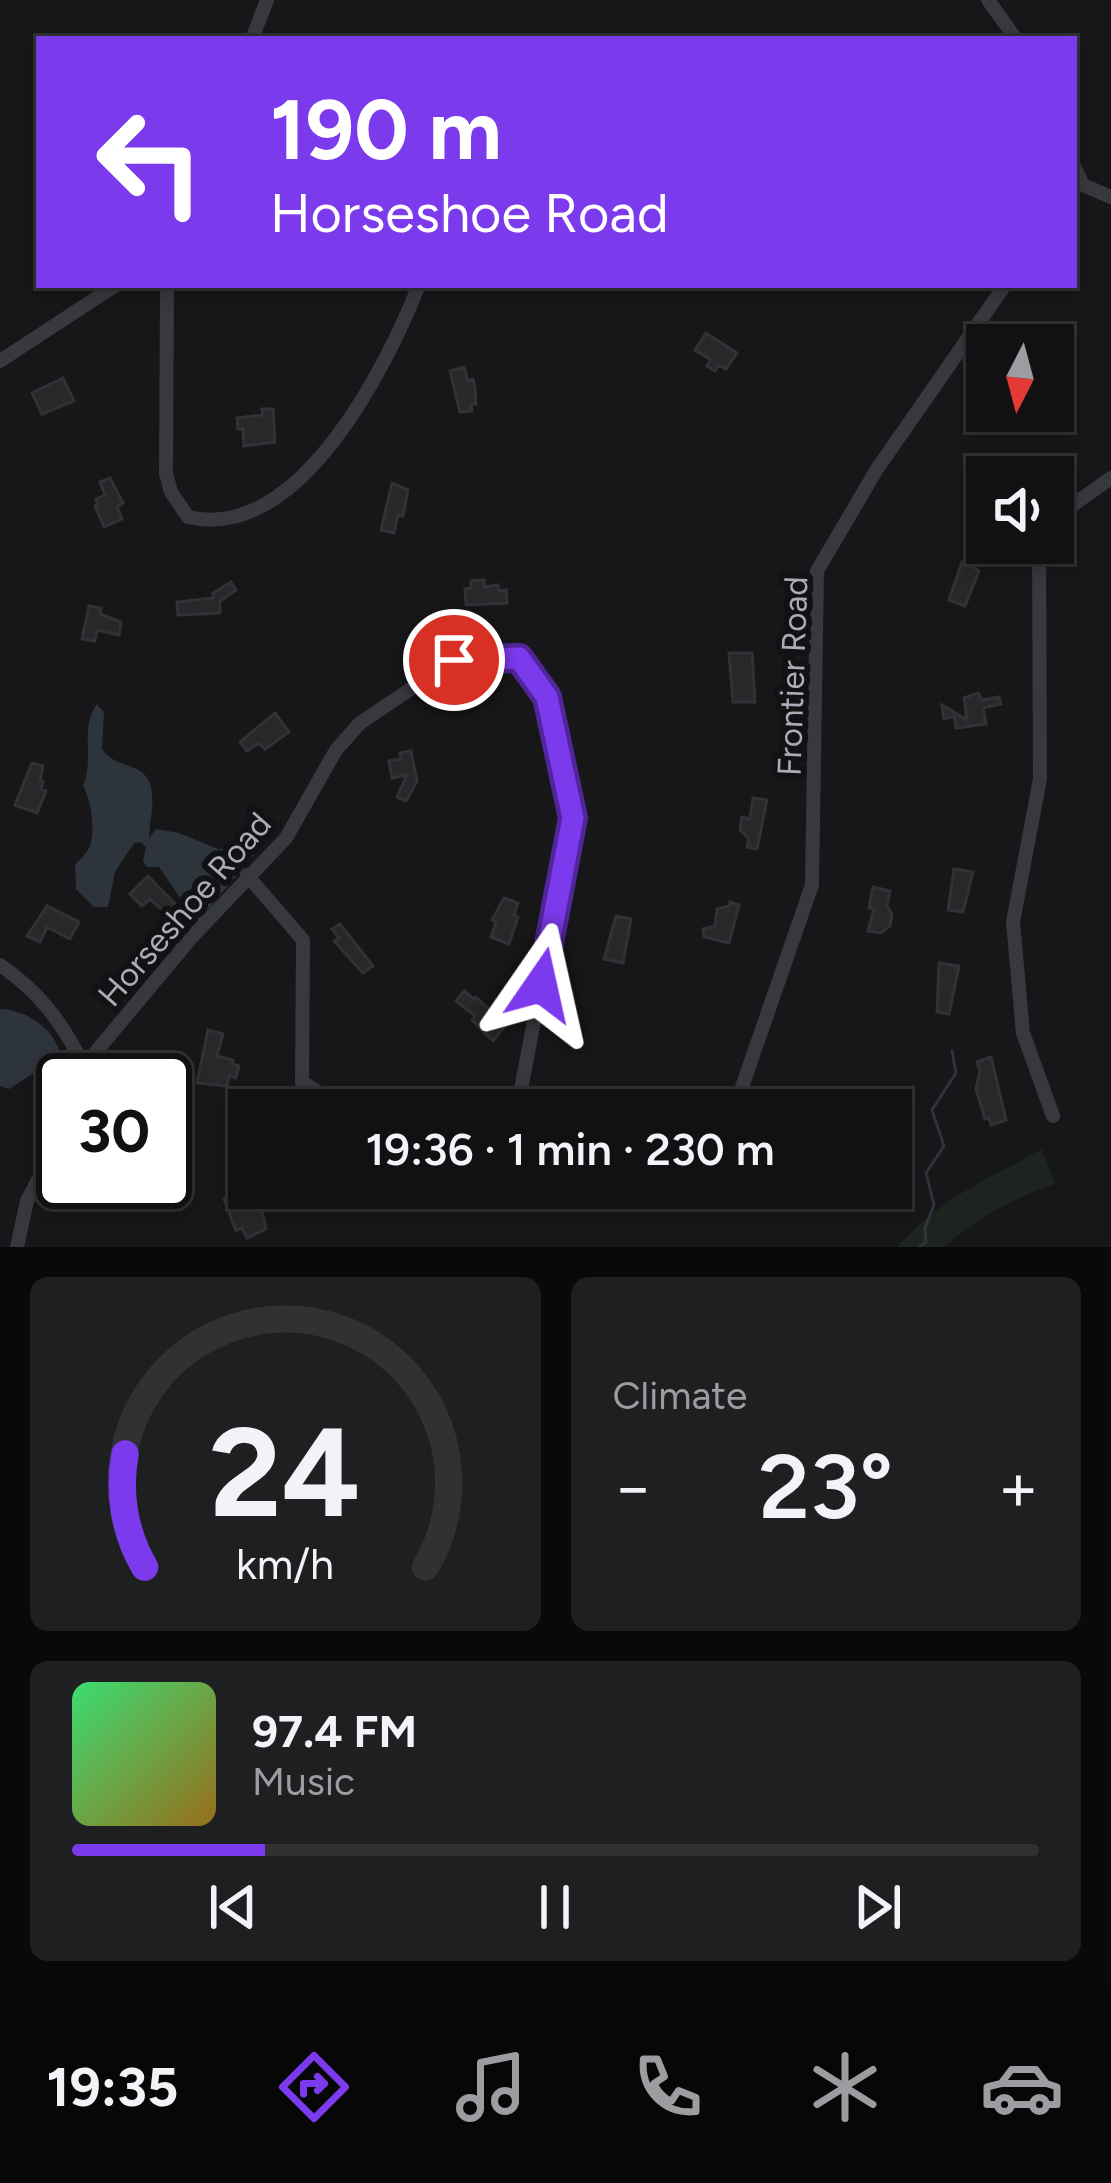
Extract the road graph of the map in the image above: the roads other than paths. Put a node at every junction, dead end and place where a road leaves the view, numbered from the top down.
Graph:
1 (267, 0) edge
2 (988, 0) edge
3 (253, 36) edge
4 (1014, 36) edge
5 (1078, 191) edge
6 (1111, 197) edge
7 (111, 288) edge
8 (167, 288) edge
9 (418, 288) edge
10 (1003, 288) edge
11 (0, 361) edge
12 (1111, 478) edge
13 (1074, 504) edge
14 (1039, 564) edge
15 (247, 875) junction
16 (0, 965) edge
17 (74, 1053) edge
18 (99, 1053) edge
19 (313, 1089) edge
20 (521, 1089) edge
21 (741, 1089) edge
22 (1053, 1116) dead end
23 (36, 1184) edge
24 (17, 1247) edge

1 - 3 street
2 - 4 street
5 - 6 street
7 - 11 street
8 - 9 street
10 - 21 street, Frontier Road
12 - 13 street
14 - 22 street
15 - 18 street, Horseshoe Road
15 - 19 street
15 - 20 street, Horseshoe Road
16 - 17 street
23 - 24 street

